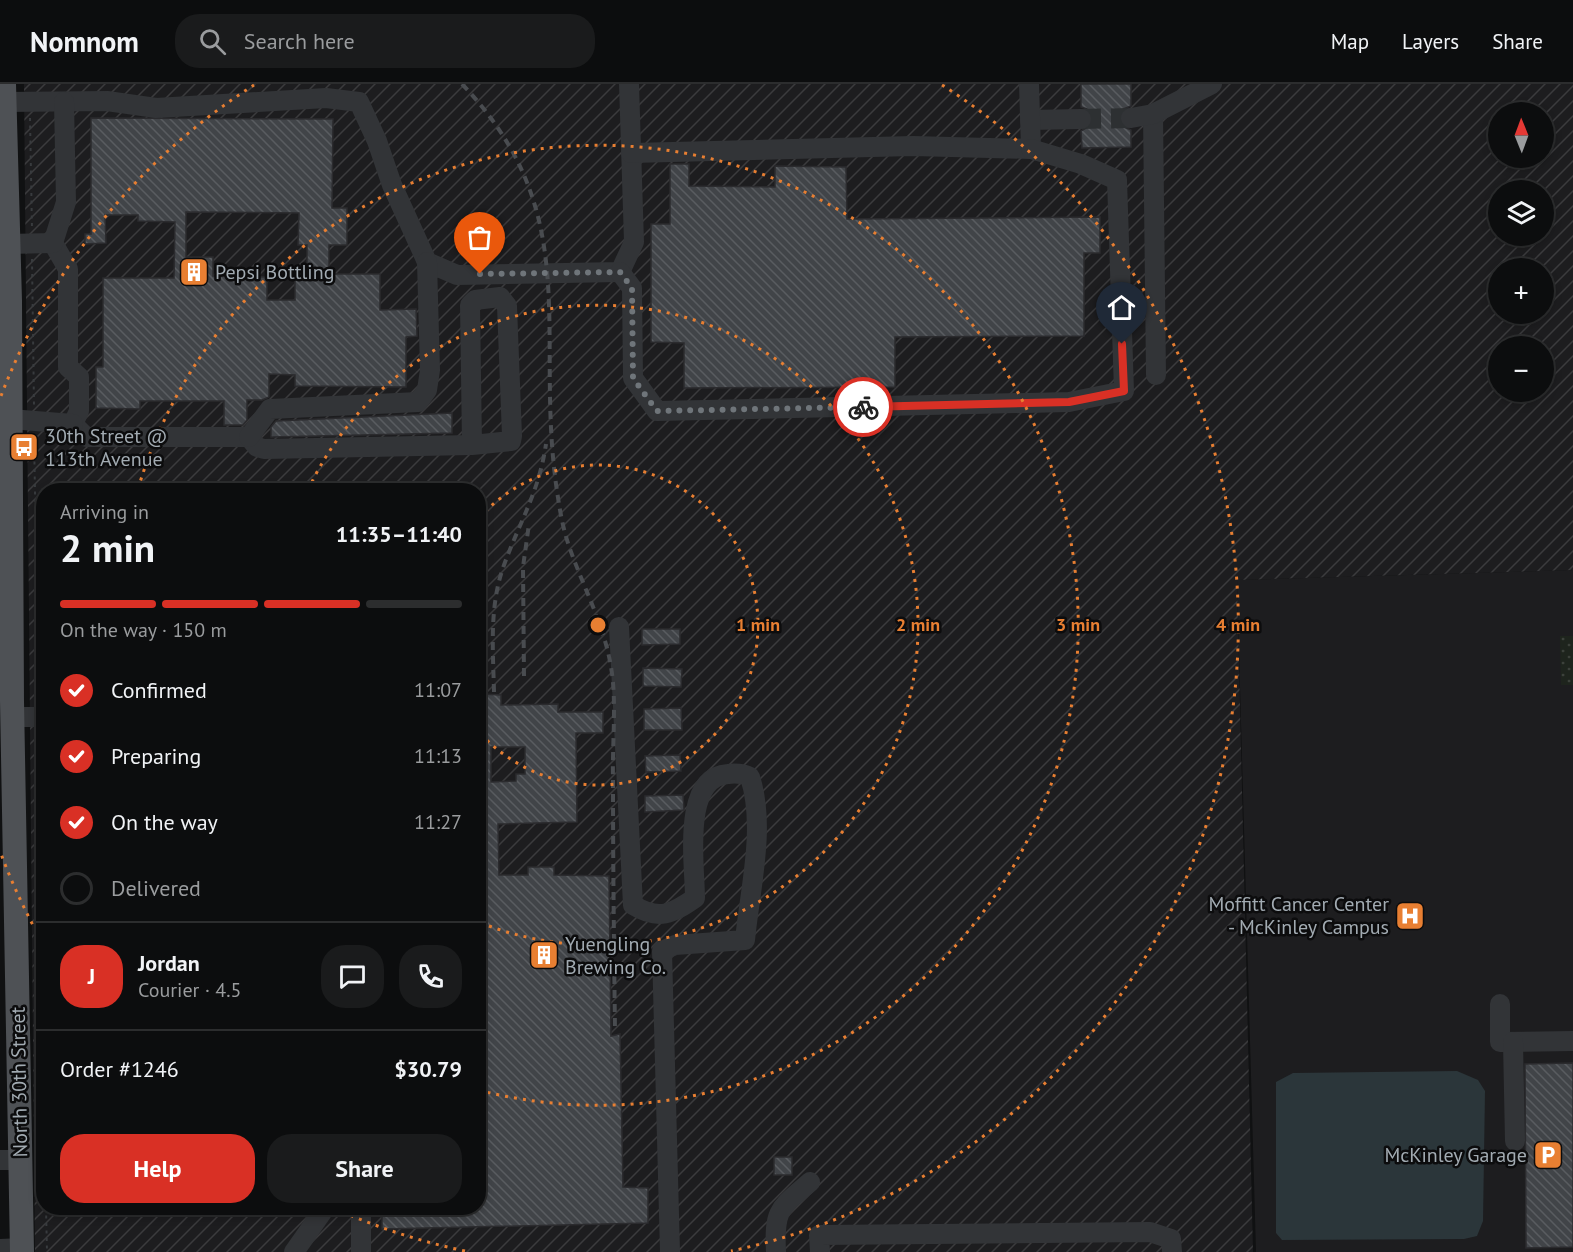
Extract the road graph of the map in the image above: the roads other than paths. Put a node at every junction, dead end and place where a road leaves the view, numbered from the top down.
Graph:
1 (629, 84) edge
2 (1029, 84) edge
3 (1212, 84) edge
4 (5, 93) edge
5 (64, 102) junction
6 (1153, 114) junction
7 (1131, 118) tunnel mouth
8 (1081, 119) tunnel mouth
9 (1030, 120) junction
10 (1031, 149) junction
11 (631, 153) junction
12 (3, 185) edge
13 (53, 243) junction
14 (20, 244) junction
15 (427, 262) junction
16 (620, 272) junction
17 (5, 301) edge
18 (5, 345) edge
19 (1156, 375) dead end
20 (73, 423) junction
21 (7, 430) edge
22 (249, 437) junction
23 (472, 445) junction
24 (5, 471) edge
25 (5, 533) edge
26 (5, 587) edge
27 (619, 627) dead end
28 (12, 717) junction
29 (36, 717) edge
30 (7, 807) edge
31 (7, 879) edge
32 (8, 994) edge
33 (1500, 1004) dead end
34 (1573, 1041) edge
35 (1513, 1042) junction
36 (1515, 1141) dead end
37 (10, 1160) edge
38 (810, 1182) dead end
39 (320, 1215) edge
40 (361, 1215) edge
41 (14, 1250) edge
42 (294, 1252) edge
43 (361, 1252) edge
44 (670, 1252) edge
45 (776, 1252) edge
46 (820, 1252) edge
47 (1172, 1252) edge

1 - 11 lane
2 - 9 lane
3 - 6 lane
4 - 5 lane
4 - 12 main road, North 30th Street
5 - 13 lane
5 - 15 lane
6 - 7 lane
6 - 19 lane
8 - 9 lane
9 - 10 lane
10 - 11 lane
10 - 16 lane
11 - 16 lane
12 - 14 main road, North 30th Street
13 - 14 lane
13 - 20 lane
14 - 17 main road, North 30th Street
15 - 16 lane
15 - 22 lane
17 - 18 main road, North 30th Street
18 - 21 main road, North 30th Street
20 - 21 lane
20 - 22 lane
21 - 24 main road, North 30th Street
22 - 23 lane
23 - 23 lane
24 - 25 main road, North 30th Street
25 - 26 main road, North 30th Street
26 - 28 main road, North 30th Street
27 - 44 lane
28 - 29 lane
28 - 30 main road, North 30th Street
30 - 31 main road, North 30th Street
31 - 32 main road, North 30th Street
32 - 37 main road, North 30th Street
33 - 35 lane
34 - 35 lane
35 - 36 lane
37 - 41 main road, North 30th Street
38 - 45 lane
39 - 42 lane
40 - 43 lane
46 - 47 lane

